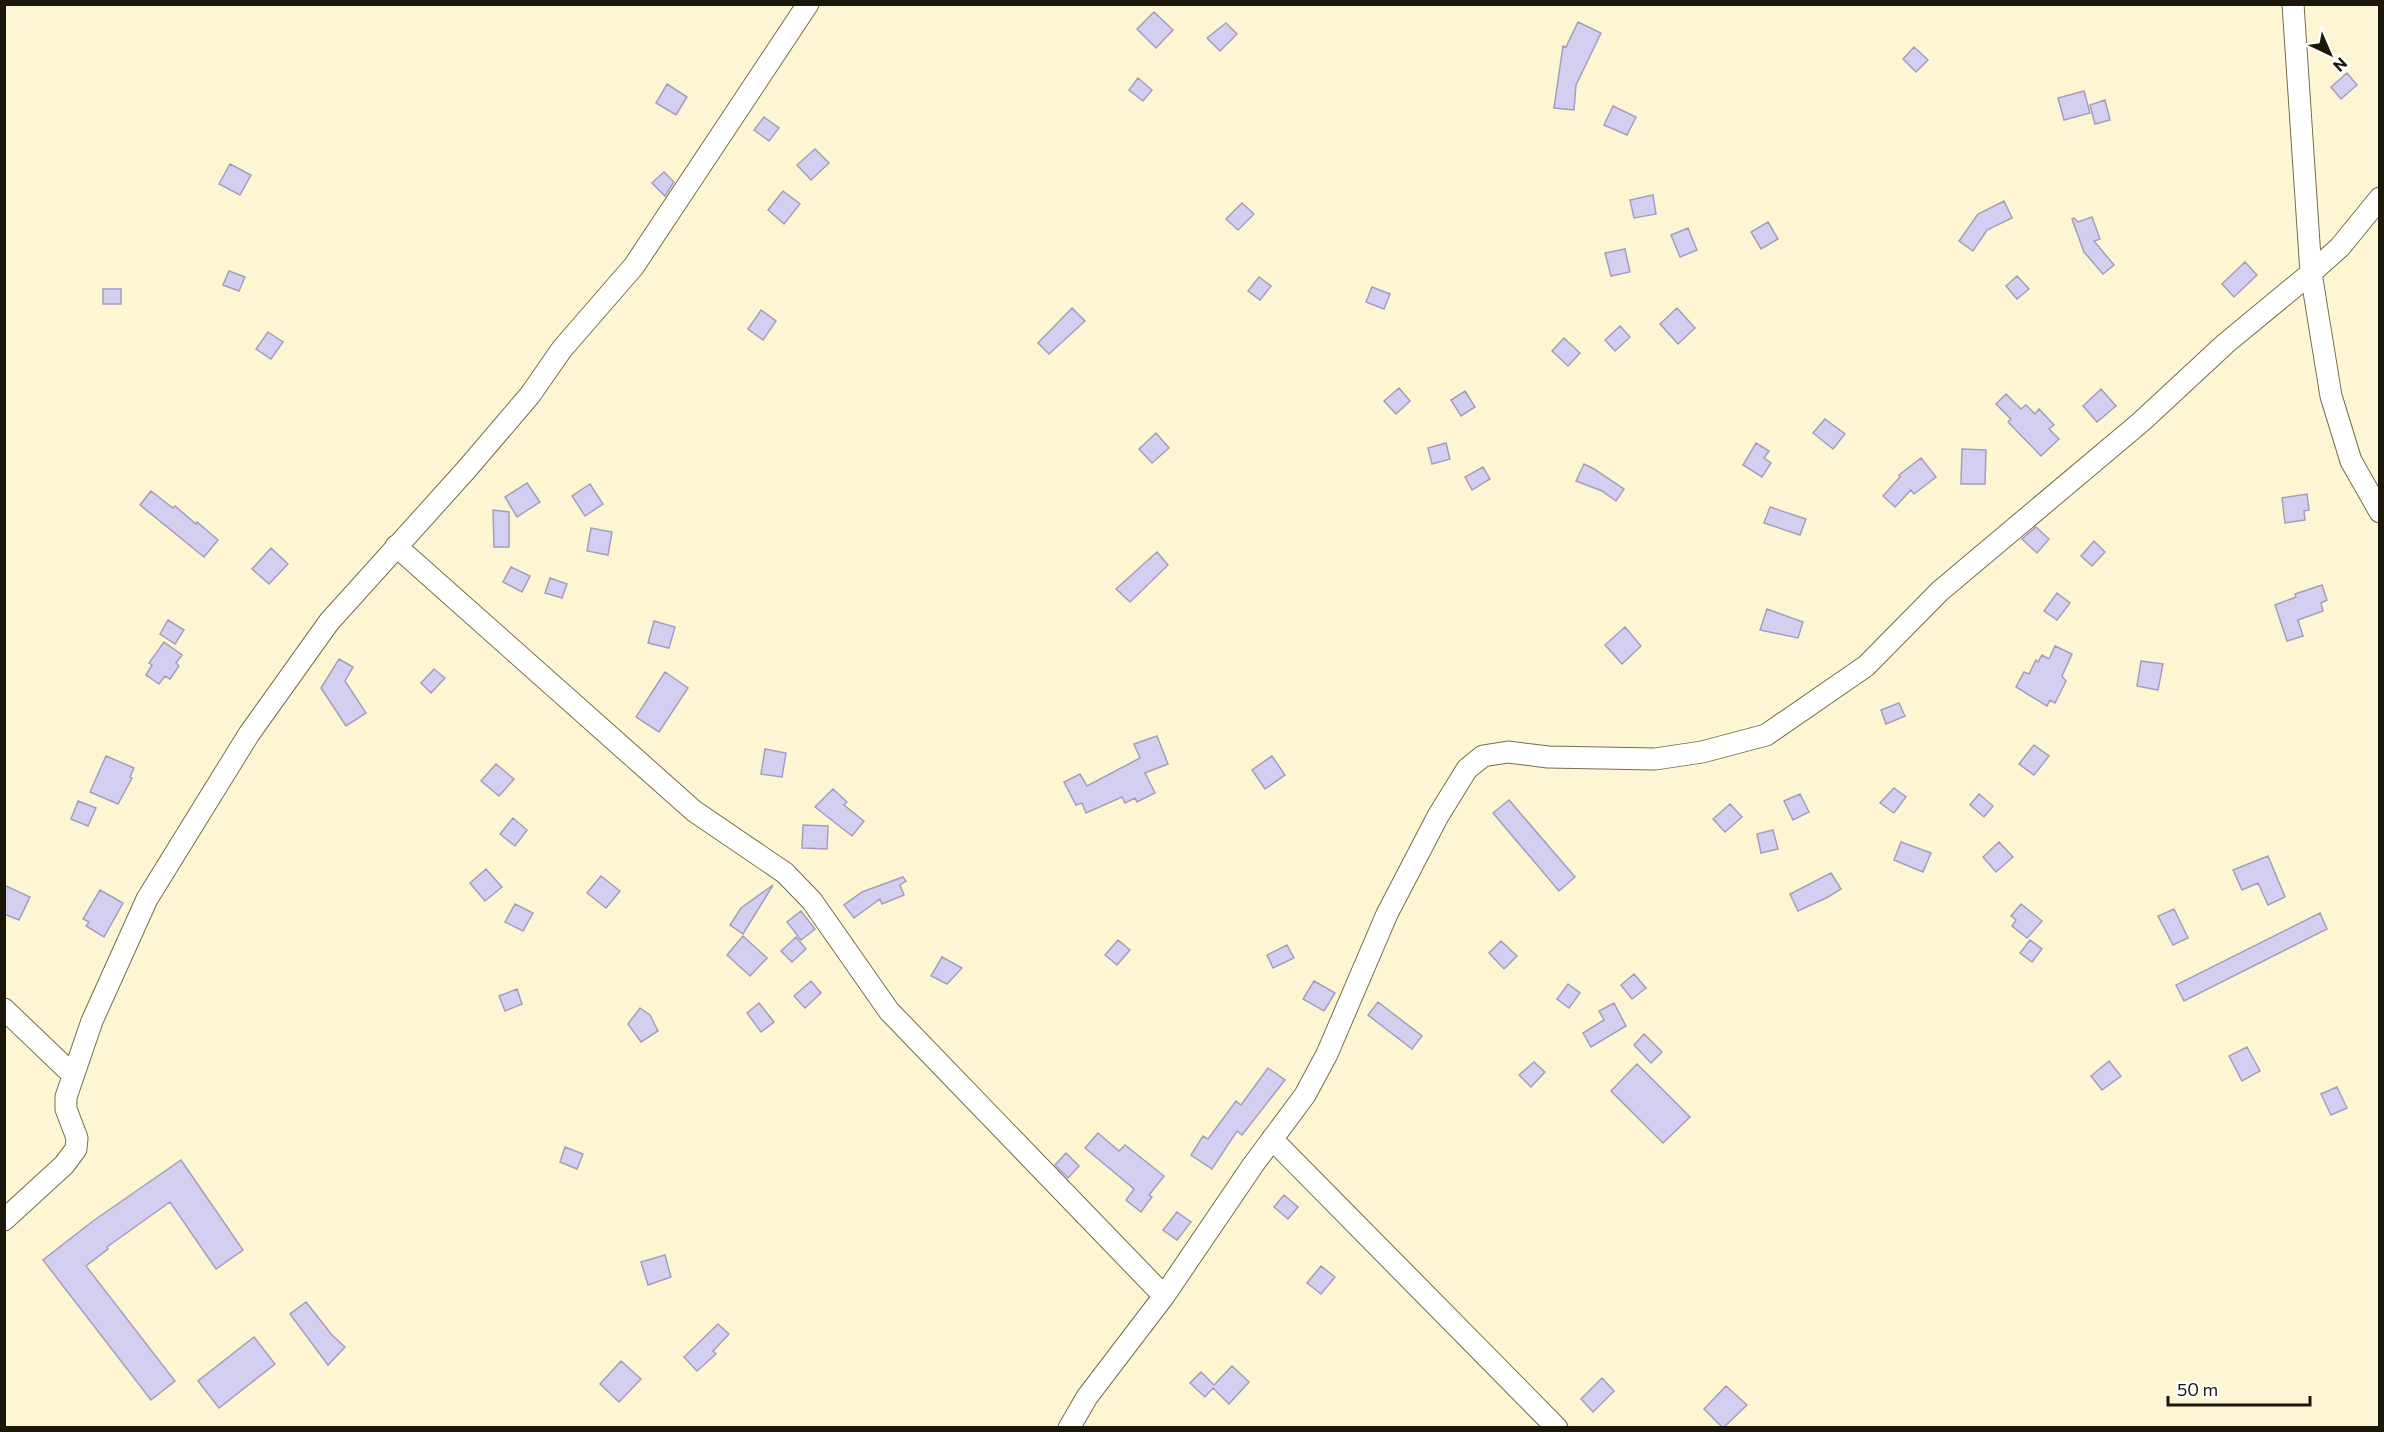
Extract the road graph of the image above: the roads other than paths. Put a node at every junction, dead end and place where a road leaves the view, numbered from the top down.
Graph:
1 (808, 4) edge
2 (2293, 4) edge
3 (2379, 198) edge
4 (2311, 273) junction
5 (2379, 512) edge
6 (396, 546) junction
7 (4, 1009) edge
8 (73, 1075) junction
9 (1272, 1139) junction
10 (4, 1220) edge
11 (1164, 1296) junction
12 (1069, 1428) edge
13 (1557, 1428) edge

1 - 6 street
2 - 4 street
3 - 4 street
4 - 5 street
4 - 9 street
6 - 8 street
6 - 11 street
7 - 8 street
8 - 10 street
9 - 11 street
9 - 13 street
11 - 12 street

